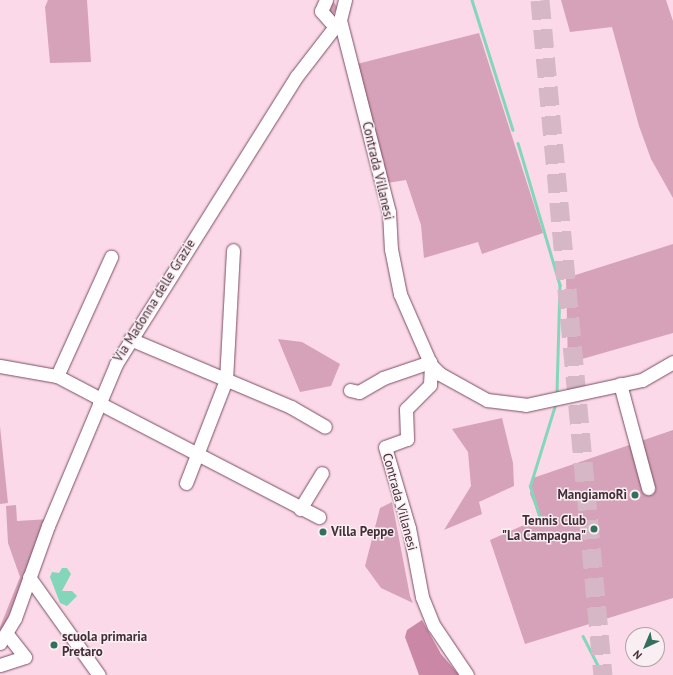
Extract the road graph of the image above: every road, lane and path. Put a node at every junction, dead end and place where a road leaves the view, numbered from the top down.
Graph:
1 (326, 0) edge
2 (340, 11) edge
3 (233, 250) dead end
4 (111, 257) dead end
5 (130, 339) junction
6 (673, 362) edge
7 (431, 363) junction
8 (0, 366) edge
9 (57, 376) junction
10 (226, 380) junction
11 (620, 384) junction
12 (350, 390) dead end
13 (100, 401) junction
14 (325, 428) dead end
15 (195, 453) junction
16 (322, 474) dead end
17 (186, 483) dead end
18 (648, 488) dead end
19 (300, 509) junction
20 (318, 518) dead end
21 (29, 577) junction
22 (3, 639) edge
23 (0, 665) edge
24 (98, 674) edge
25 (468, 675) edge

1 - 2 street
2 - 5 street, Via Madonna delle Grazie
2 - 7 street, Contrada Villanesi
3 - 10 street
4 - 9 street
5 - 10 street
5 - 13 street, Via Madonna delle Grazie
6 - 11 street, Contrada Villanesi
7 - 11 street, Contrada Villanesi
7 - 12 street
7 - 25 street, Contrada Villanesi
8 - 9 street
9 - 13 street
10 - 14 street
10 - 15 street
11 - 18 street
13 - 15 street
13 - 21 street, Via Madonna delle Grazie
15 - 17 street
15 - 19 street
16 - 19 street
19 - 20 street
21 - 22 street, Via Madonna delle Grazie
21 - 24 street
22 - 23 street

